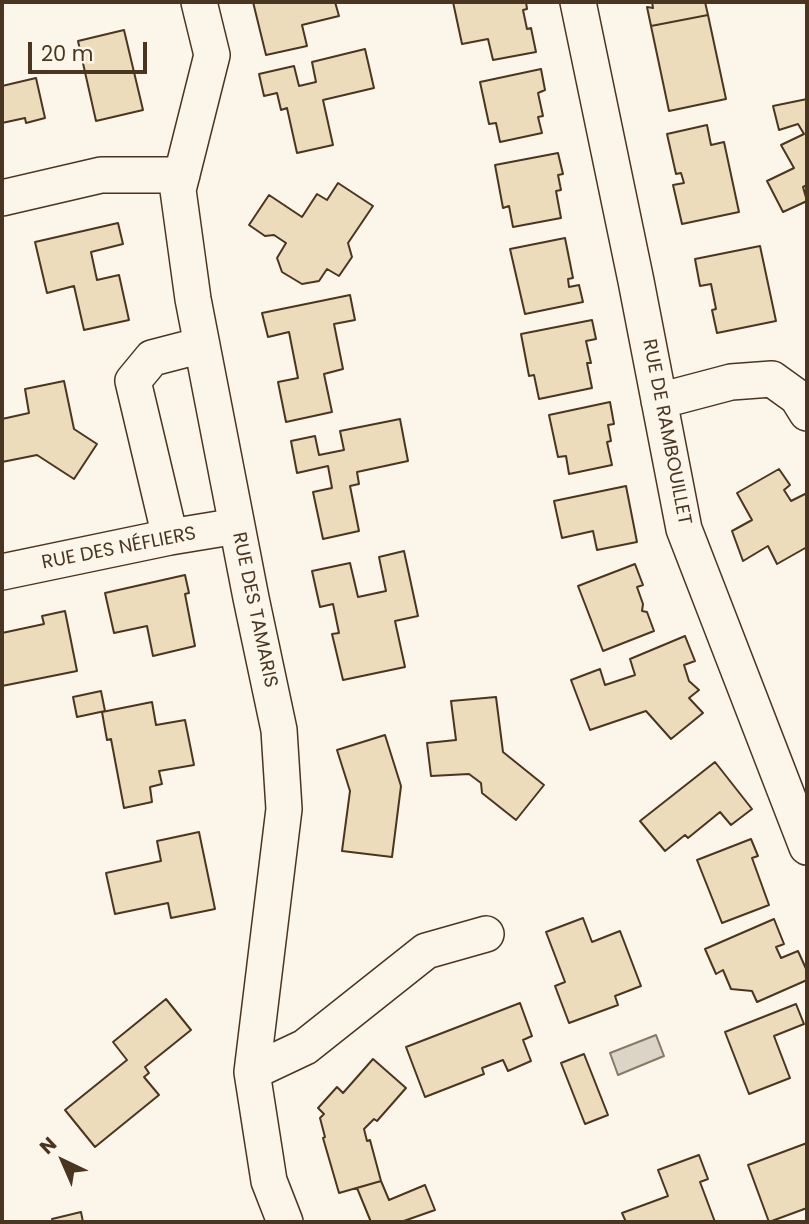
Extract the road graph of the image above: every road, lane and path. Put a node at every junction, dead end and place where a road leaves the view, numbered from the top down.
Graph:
1 (199, 2) edge
2 (578, 2) edge
3 (182, 175) junction
4 (2, 198) edge
5 (202, 345) junction
6 (659, 401) junction
7 (807, 413) edge
8 (237, 526) junction
9 (170, 537) junction
10 (2, 572) edge
11 (807, 847) edge
12 (486, 933) dead end
13 (252, 1072) junction
14 (285, 1222) edge

1 - 3 street, RUE DES TAMARIS
2 - 6 street, RUE DE RAMBOUILLET
3 - 4 street
3 - 5 street, RUE DES TAMARIS
5 - 8 street, RUE DES TAMARIS
5 - 9 street
6 - 7 street
6 - 11 street, RUE DE RAMBOUILLET
8 - 9 street, RUE DES NÉFLIERS
8 - 13 street, RUE DES TAMARIS
9 - 10 street, RUE DES NÉFLIERS
12 - 13 street
13 - 14 street, RUE DES TAMARIS

